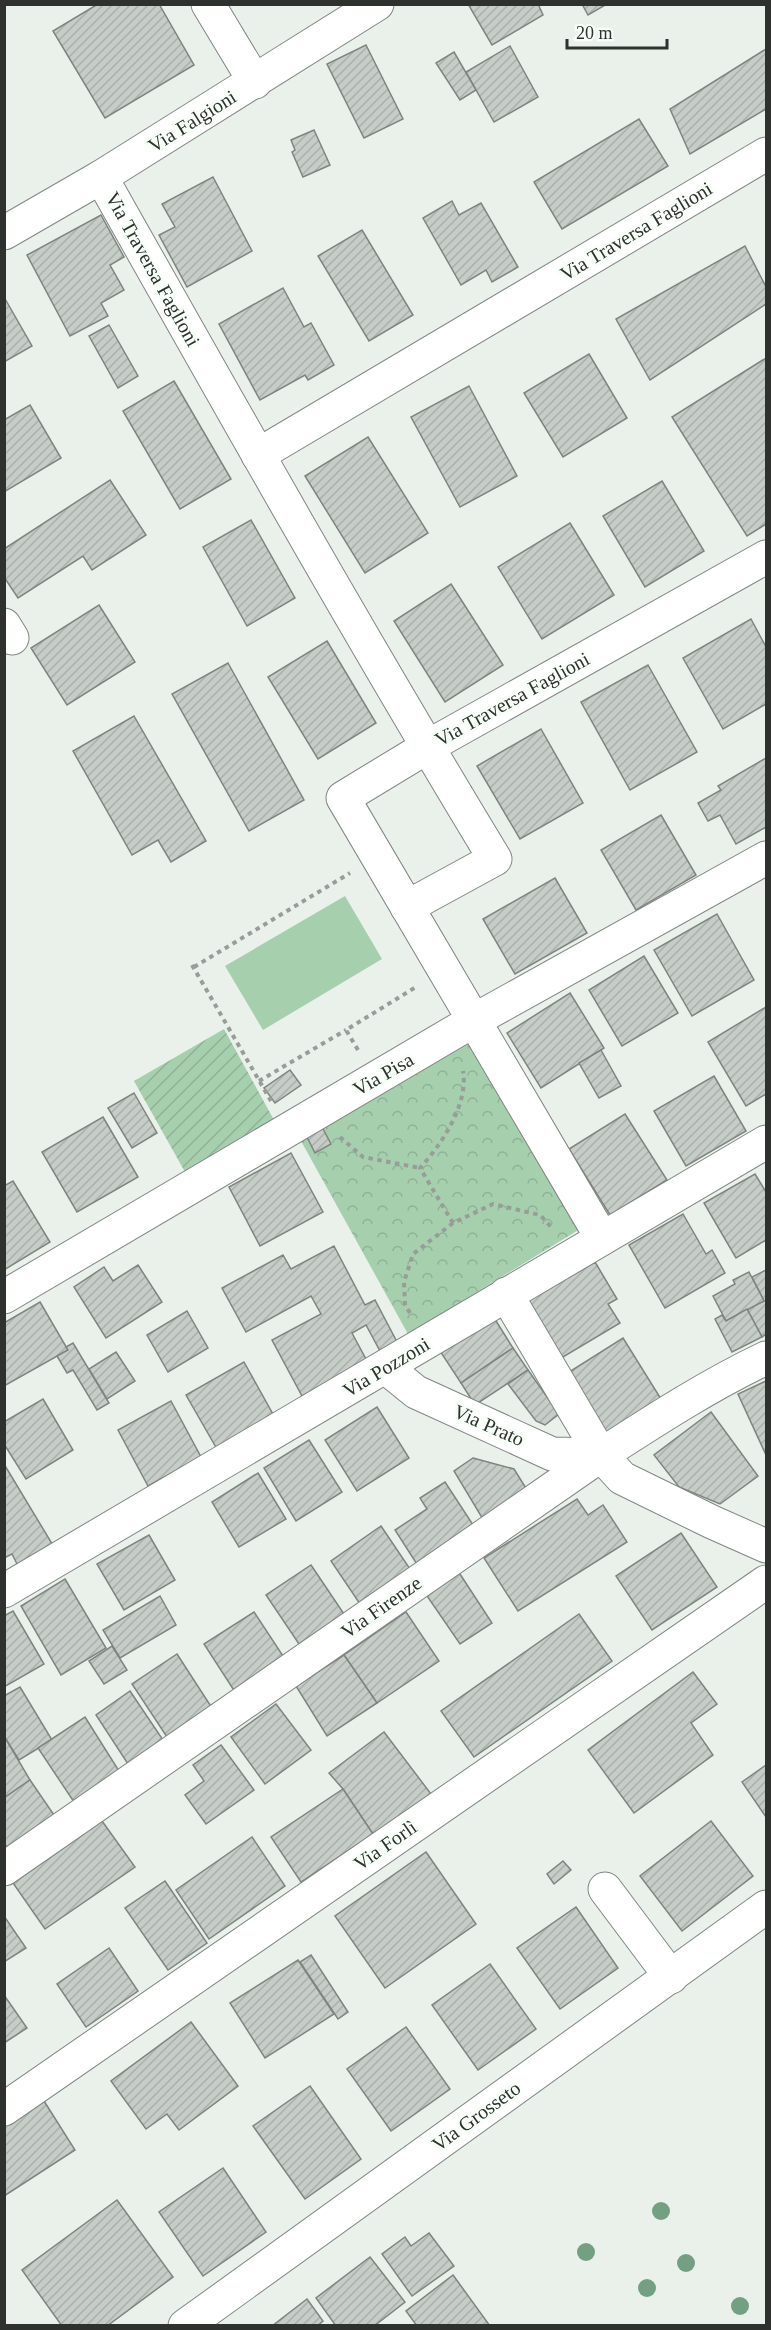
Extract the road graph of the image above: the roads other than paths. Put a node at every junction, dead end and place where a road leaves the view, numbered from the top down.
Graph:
1 (208, 4) edge
2 (377, 4) edge
3 (255, 82) junction
4 (766, 154) edge
5 (101, 177) junction
6 (4, 234) edge
7 (258, 455) junction
8 (766, 557) edge
9 (427, 747) junction
10 (766, 858) edge
11 (407, 907) junction
12 (473, 1021) junction
13 (766, 1142) edge
14 (602, 1238) junction
15 (506, 1294) junction
16 (4, 1297) edge
17 (766, 1358) edge
18 (388, 1366) junction
19 (601, 1455) junction
20 (766, 1546) edge
21 (766, 1582) edge
22 (4, 1591) edge
23 (4, 1869) edge
24 (604, 1889) dead end
25 (766, 1907) edge
26 (671, 1977) junction
27 (4, 2109) edge
28 (185, 2325) edge

1 - 3 street
2 - 3 street, Via Falgioni
3 - 5 street, Via Falgioni
4 - 7 street, Via Traversa Faglioni
5 - 6 street, Via Falgioni
5 - 7 street, Via Traversa Faglioni
7 - 9 street, Via Traversa Faglioni
8 - 9 street, Via Traversa Faglioni
9 - 11 street
9 - 11 street
10 - 12 street, Via Pisa
11 - 12 street
12 - 14 street
12 - 16 street, Via Pisa
13 - 14 street, Via Pozzoni
14 - 15 street, Via Pozzoni
15 - 18 street, Via Pozzoni
15 - 19 street
17 - 19 street, Via Firenze
18 - 19 street, Via Prato
18 - 22 street, Via Pozzoni
19 - 20 street
19 - 23 street, Via Firenze
21 - 27 street, Via Forlì
24 - 26 street
25 - 26 street, Via Grosseto
26 - 28 street, Via Grosseto

